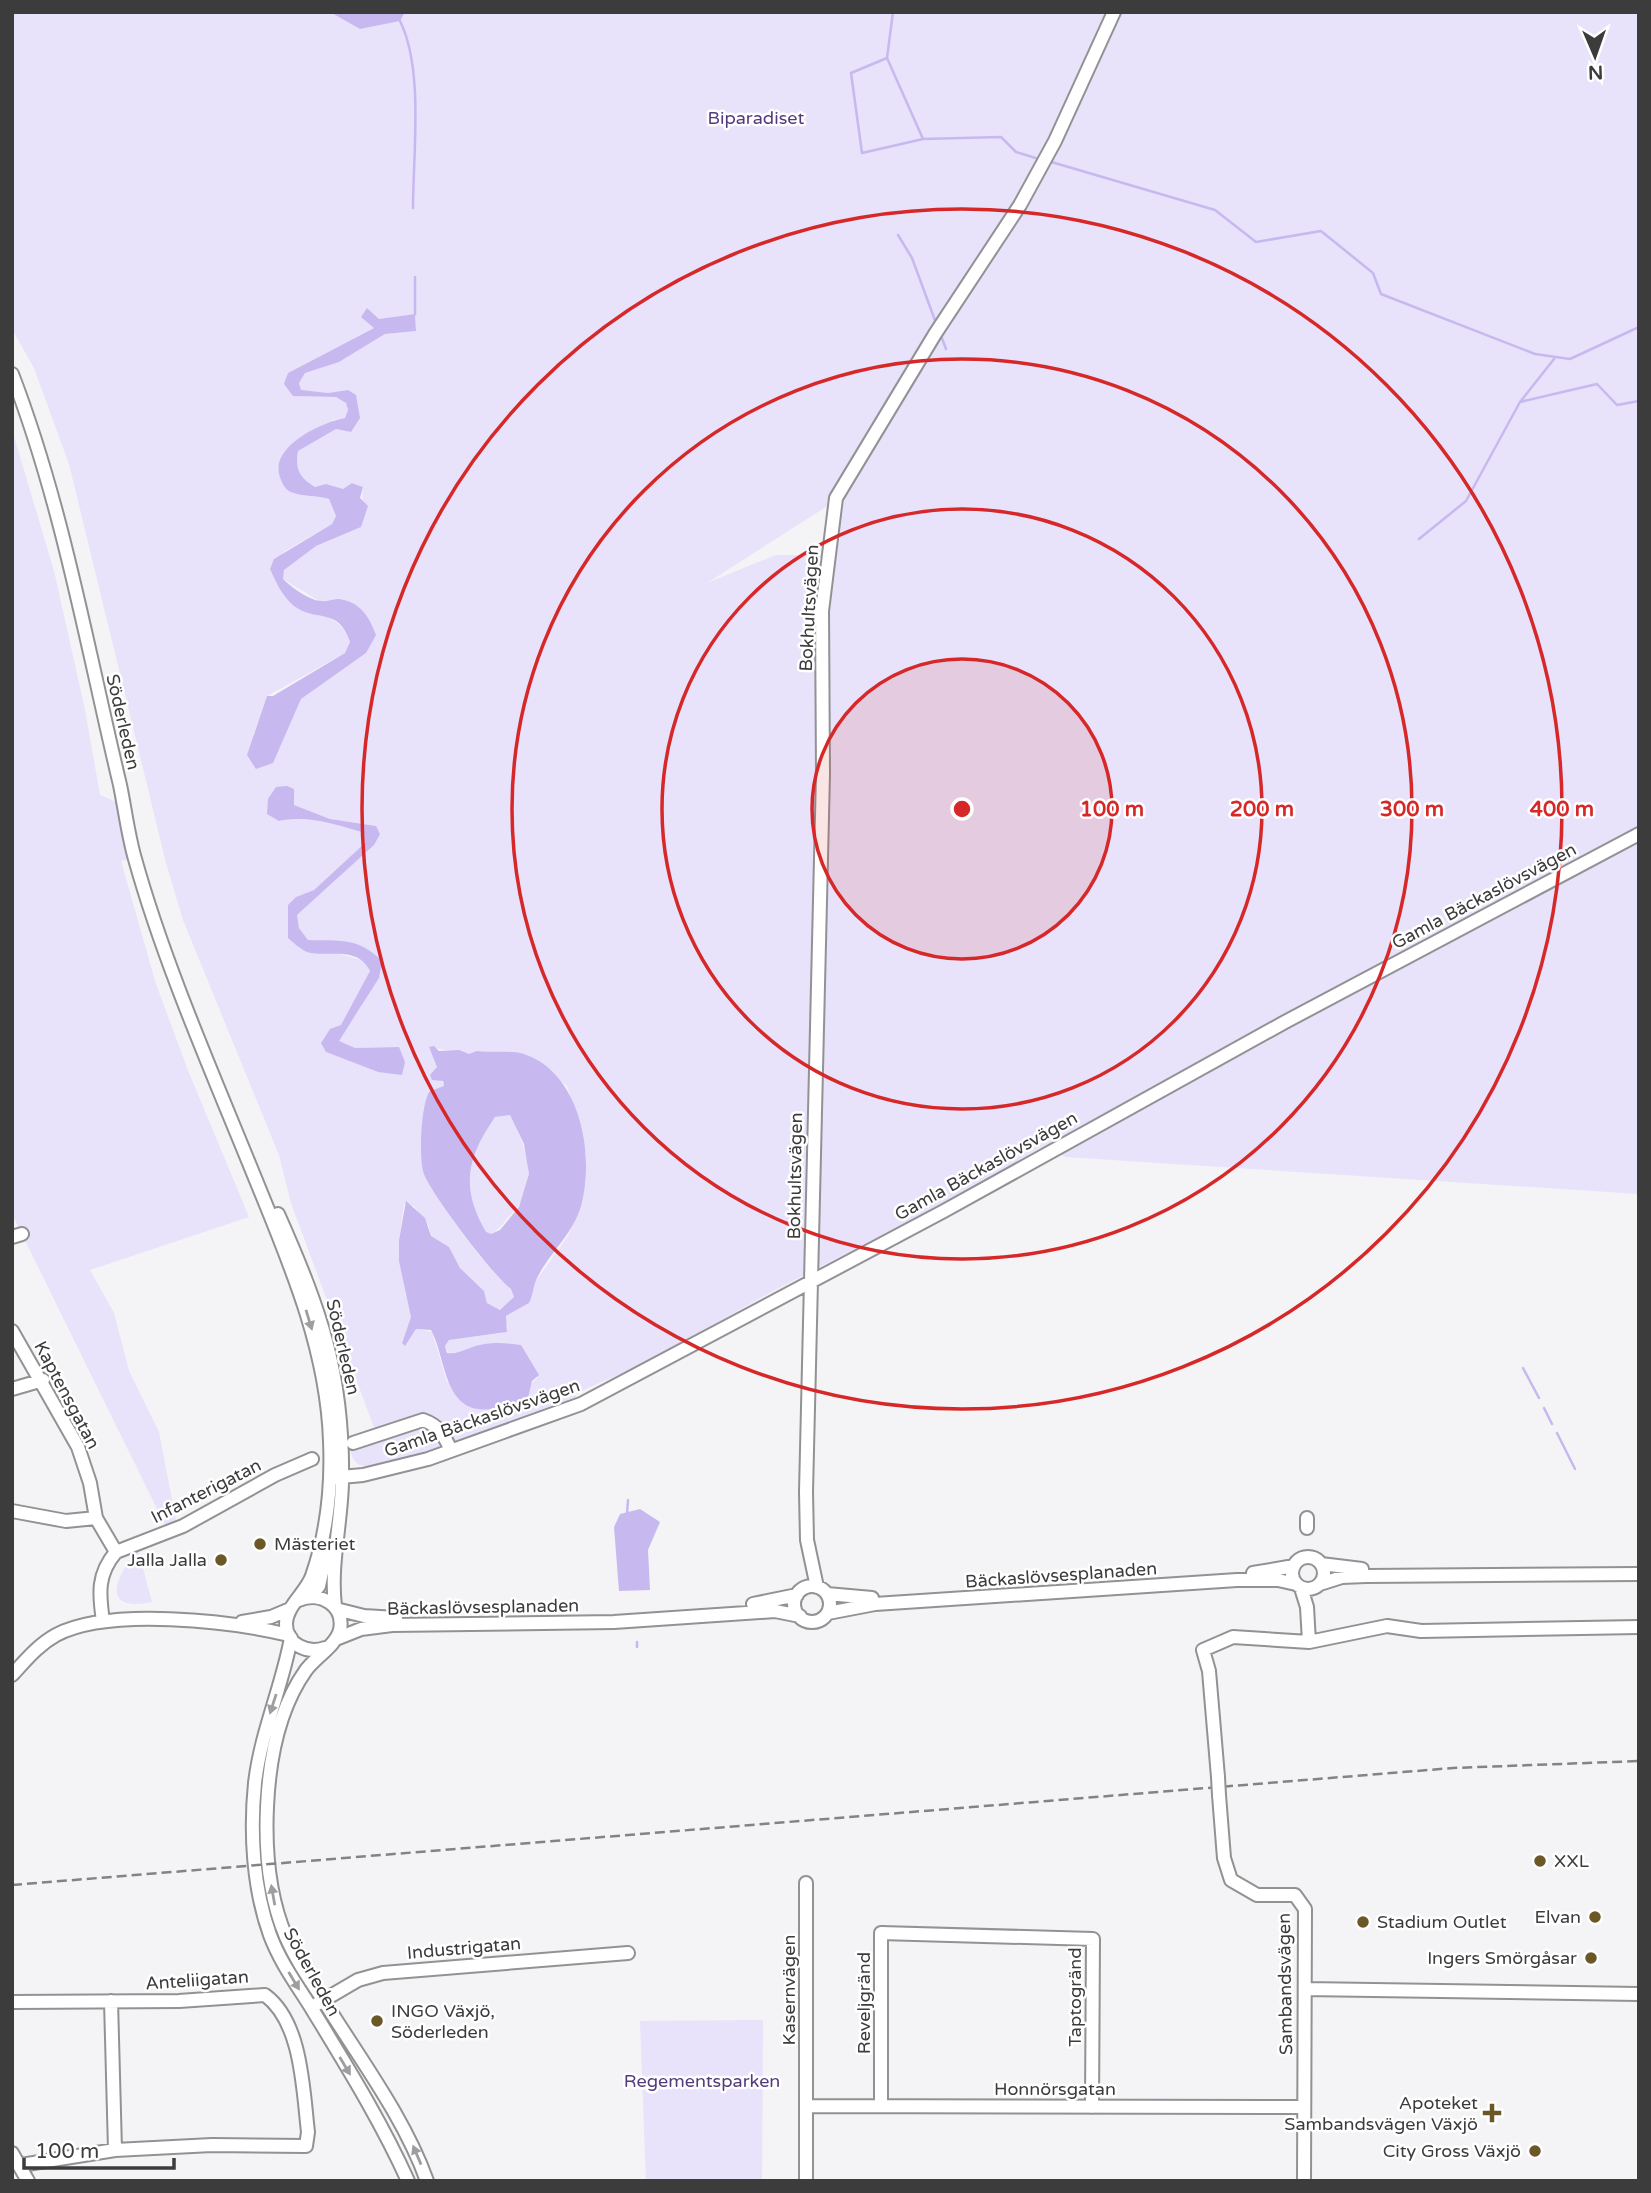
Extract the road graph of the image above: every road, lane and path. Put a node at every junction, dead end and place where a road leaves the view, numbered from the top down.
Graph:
1 (1114, 12) edge
2 (12, 374) edge
3 (1639, 834) edge
4 (810, 1282) junction
5 (12, 1331) edge
6 (43, 1380) junction
7 (12, 1389) edge
8 (353, 1443) dead end
9 (451, 1450) junction
10 (312, 1459) dead end
11 (336, 1478) junction
12 (12, 1511) edge
13 (96, 1518) junction
14 (116, 1552) junction
15 (1321, 1564) junction
16 (1294, 1566) junction
17 (1639, 1566) edge
18 (1639, 1574) edge
19 (1298, 1586) junction
20 (1318, 1586) junction
21 (811, 1591) junction
22 (300, 1602) junction
23 (1307, 1607) junction
24 (336, 1608) junction
25 (828, 1613) junction
26 (800, 1616) junction
27 (103, 1621) junction
28 (225, 1625) junction
29 (1639, 1627) edge
30 (290, 1637) junction
31 (1309, 1642) junction
32 (324, 1646) junction
33 (12, 1675) edge
34 (806, 1883) dead end
35 (1041, 1937) joint
36 (628, 1953) dead end
37 (1305, 1989) junction
38 (1639, 1994) edge
39 (323, 2000) junction
40 (111, 2001) junction
41 (12, 2002) edge
42 (310, 2007) junction
43 (808, 2106) junction
44 (881, 2106) junction
45 (1092, 2106) junction
46 (1303, 2107) junction
47 (115, 2150) junction
48 (12, 2153) edge
49 (21, 2165) junction
50 (28, 2181) edge
51 (408, 2181) edge
52 (428, 2181) edge
53 (806, 2181) edge
54 (1302, 2181) edge

1 - 4 street, Bokhultsvägen
2 - 11 street, Söderleden
3 - 4 street, Gamla Bäckaslövsvägen
4 - 9 street, Gamla Bäckaslövsvägen
4 - 21 street, Bokhultsvägen
5 - 6 street, Kaptensgatan
6 - 7 street
6 - 13 street, Kaptensgatan
8 - 9 street
9 - 11 street, Gamla Bäckaslövsvägen
10 - 14 street, Infanterigatan
11 - 22 street, Söderleden
11 - 24 street, Söderleden
12 - 13 street
13 - 14 street
14 - 27 street
15 - 16 street, Bäckaslövsesplanaden
15 - 17 street, Bäckaslövsesplanaden
15 - 20 street
16 - 19 street
16 - 21 street, Bäckaslövsesplanaden
18 - 20 street, Bäckaslövsesplanaden
19 - 20 street, Bäckaslövsesplanaden
19 - 23 street
19 - 25 street, Bäckaslövsesplanaden
20 - 23 street
21 - 24 street, Bäckaslövsesplanaden
21 - 25 street
21 - 26 street
22 - 24 street
22 - 28 street
22 - 30 street, Söderleden
23 - 31 street
24 - 32 street, Söderleden
25 - 26 street, Bäckaslövsesplanaden
26 - 32 street, Bäckaslövsesplanaden
27 - 28 street
27 - 33 street
28 - 30 street
29 - 31 street
30 - 32 street
30 -> 42 street, Söderleden
31 - 37 street, Sambandsvägen, bridge
39 -> 32 street, Söderleden
34 - 43 street, Kasernvägen
35 - 44 street, Reveljgränd
35 - 45 street, Taptogränd
36 - 39 street, Industrigatan
37 - 38 street
37 - 46 street, Sambandsvägen
39 - 42 street, Industrigatan
52 -> 39 street, Söderleden
40 - 41 street, Anteliigatan
40 - 47 street
40 - 47 street, Anteliigatan
42 -> 51 street, Söderleden
43 - 44 street, Honnörsgatan
43 - 53 street, Kasernvägen
44 - 45 street, Honnörsgatan
45 - 46 street, Honnörsgatan
46 - 54 street, Sambandsvägen
47 - 49 street
48 - 49 street
49 - 50 street

